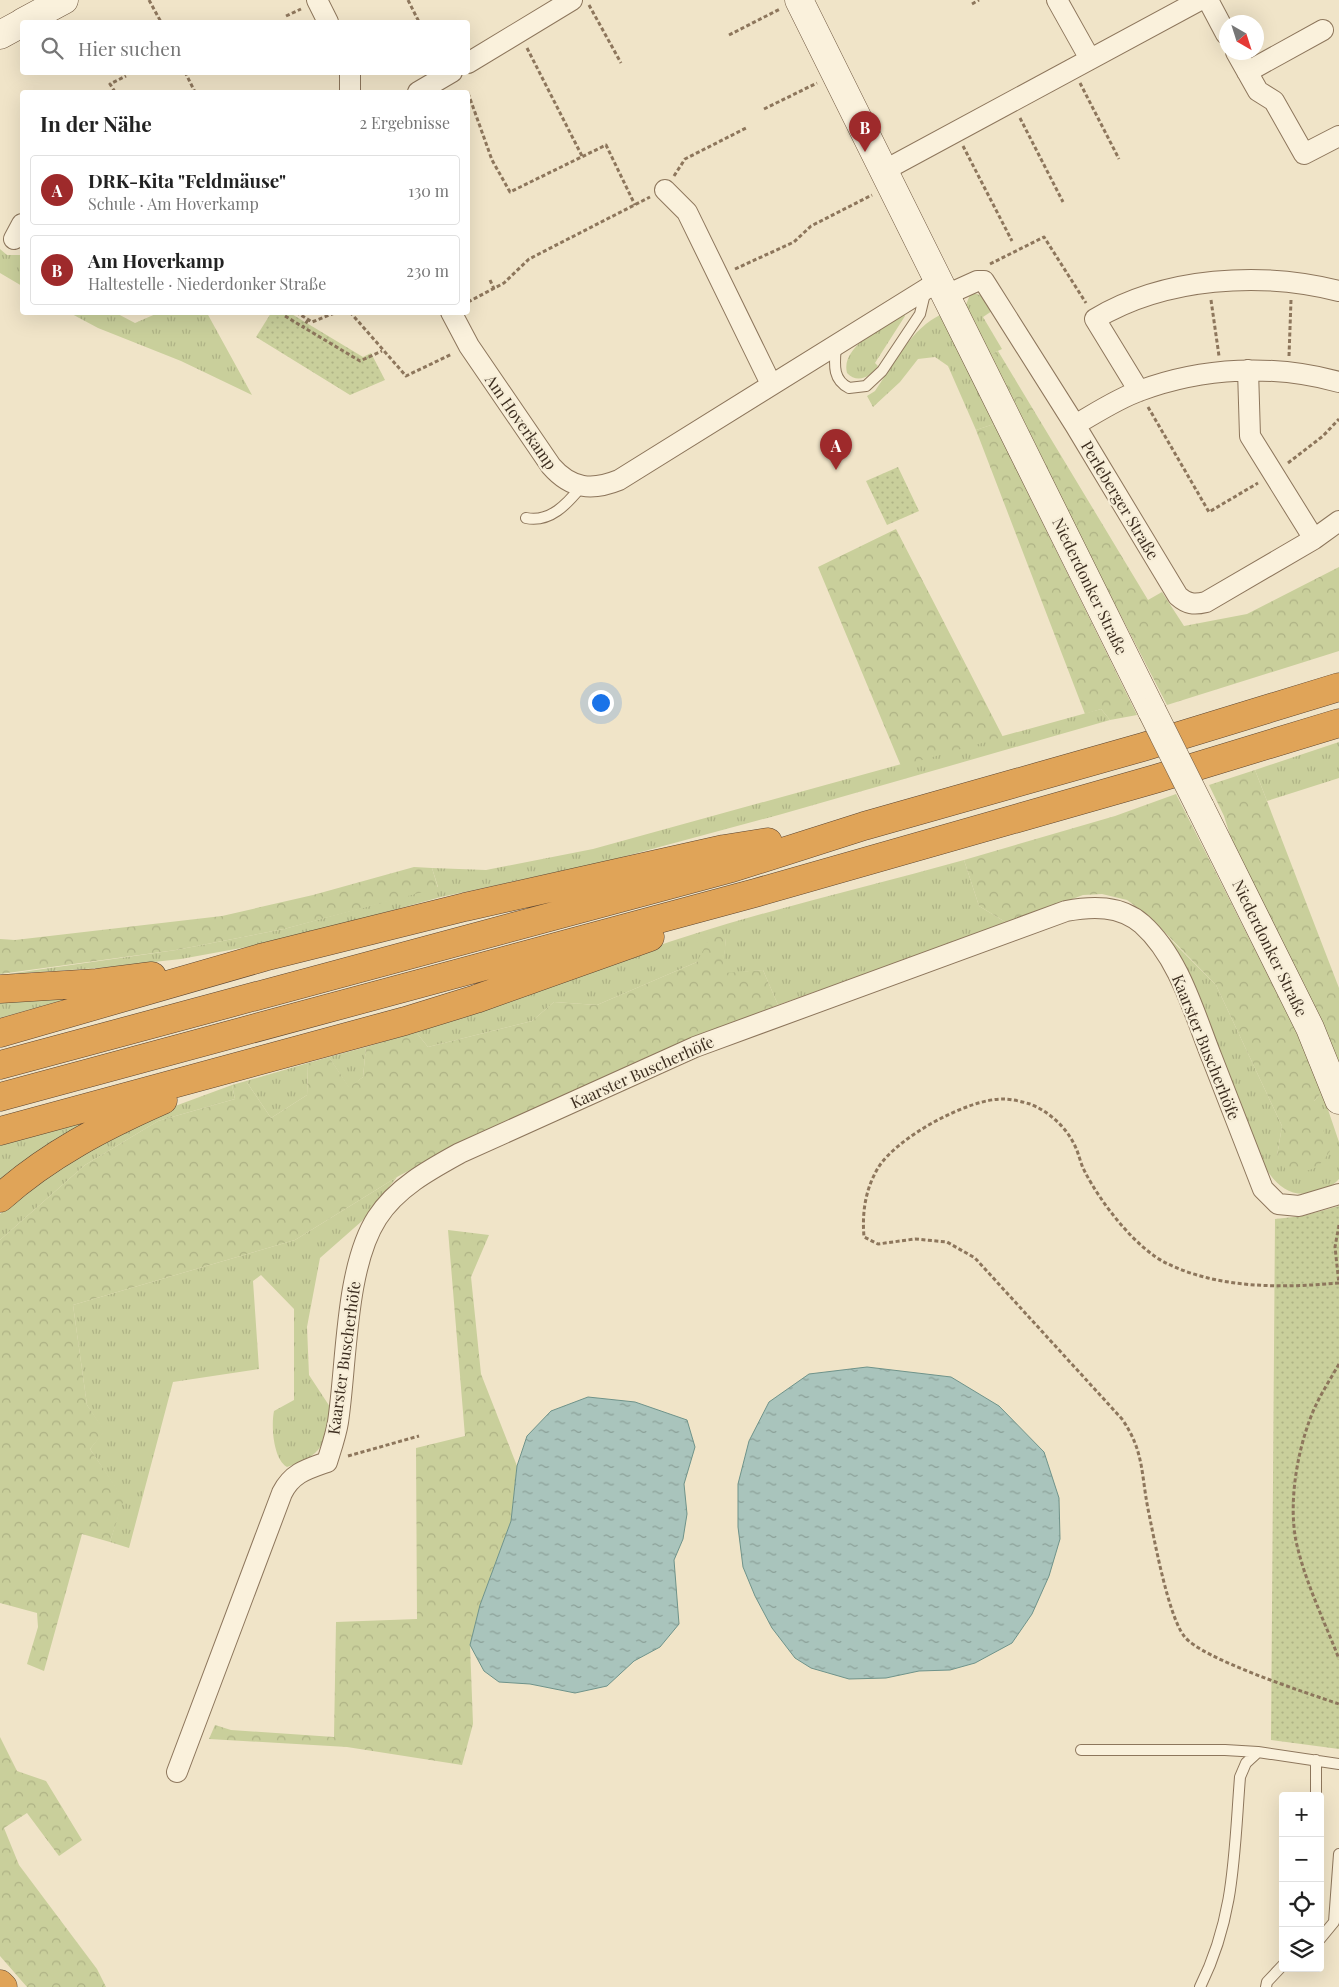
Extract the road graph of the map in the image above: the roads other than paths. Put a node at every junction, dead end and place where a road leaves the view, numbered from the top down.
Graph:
1 (317, 0) edge
2 (572, 0) edge
3 (1057, 0) edge
4 (1200, 0) edge
5 (1208, 0) edge
6 (57, 2) edge
7 (794, 3) edge
8 (28, 20) edge
9 (327, 20) edge
10 (1219, 21) edge
11 (20, 25) edge
12 (1323, 30) dead end
13 (0, 35) edge
14 (1090, 59) junction
15 (1240, 60) edge
16 (470, 62) edge
17 (1247, 72) junction
18 (350, 75) edge
19 (447, 75) edge
20 (350, 90) edge
21 (421, 90) edge
22 (1339, 136) edge
23 (888, 178) junction
24 (665, 190) road end
25 (937, 288) junction
26 (1339, 291) edge
27 (453, 315) edge
28 (836, 344) junction
29 (1248, 370) junction
30 (1339, 382) edge
31 (771, 384) junction
32 (1139, 391) junction
33 (1075, 425) junction
34 (581, 487) junction
35 (526, 518) dead end
36 (1339, 521) edge
37 (1314, 538) junction
38 (1339, 688) edge
39 (1339, 723) edge
40 (864, 826) junction
41 (755, 893) junction
42 (264, 957) junction
43 (0, 988) edge
44 (0, 1033) edge
45 (267, 1058) junction
46 (0, 1065) edge
47 (0, 1097) edge
48 (1339, 1100) edge
49 (0, 1131) edge
50 (1339, 1194) edge
51 (0, 1198) edge
52 (1081, 1750) dead end
53 (1258, 1752) junction
54 (1316, 1760) junction
55 (1339, 1764) edge
56 (177, 1772) dead end
57 (1316, 1792) edge
58 (1339, 1854) edge
59 (1324, 1934) edge
60 (1279, 1969) edge
61 (0, 1984) edge
62 (3, 1987) edge
63 (1200, 1987) edge
64 (1266, 1987) edge

1 - 9 street
2 - 16 street
3 - 14 street
4 - 14 street
5 - 10 street
6 - 8 street
7 - 23 street, Niederdonker Straße
11 - 13 street
12 - 17 street
14 - 23 street
15 - 17 street
17 - 22 street
18 - 20 street
19 - 21 street
23 - 25 street, Niederdonker Straße
24 - 31 street
25 - 28 street
25 - 28 lane
25 - 33 street, Perleberger Straße
25 - 48 street, Niederdonker Straße, bridge
26 - 32 street
27 - 34 street, Am Hoverkamp
28 - 31 street
29 - 30 street
29 - 32 street
29 - 37 street
31 - 34 street
32 - 33 street
33 - 37 street, Perleberger Straße
34 - 35 lane
36 - 37 street, Perleberger Straße
38 - 40 highway
39 - 41 highway
40 - 42 highway
40 - 46 highway
41 - 45 highway
41 - 47 highway
42 - 43 highway
42 - 44 highway
45 - 49 highway
45 - 51 highway
50 - 56 street, Kaarster Buscherhöfe
52 - 53 lane
53 - 54 lane
53 - 63 lane
54 - 55 lane
54 - 57 lane
58 - 59 lane
60 - 64 lane
61 - 62 highway

